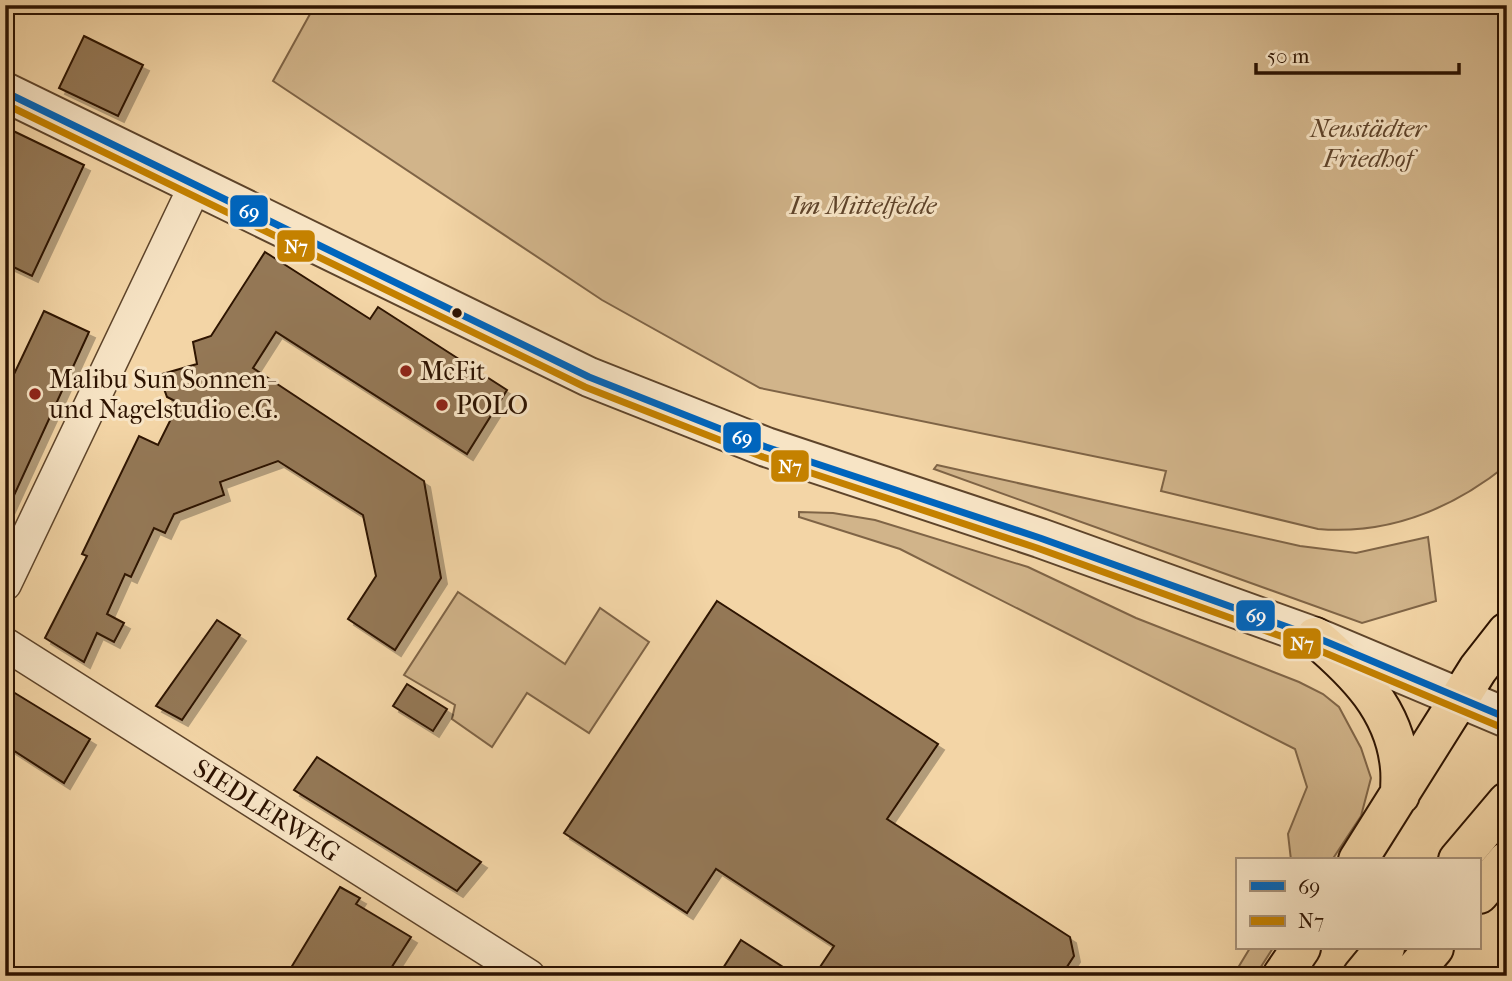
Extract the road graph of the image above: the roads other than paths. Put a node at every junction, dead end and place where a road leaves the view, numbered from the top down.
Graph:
1 (5, 92) edge
2 (196, 184) junction
3 (5, 584) edge
4 (1507, 632) edge
5 (1315, 637) junction
6 (5, 645) edge
7 (1459, 697) junction
8 (1507, 718) edge
9 (1400, 795) junction
10 (1507, 802) edge
11 (1359, 858) edge
12 (1460, 858) edge
13 (1507, 861) edge
14 (1480, 893) edge
15 (1300, 950) edge
16 (1383, 950) edge
17 (1432, 950) edge
18 (529, 976) edge
19 (1282, 976) edge
20 (1362, 976) edge
21 (1410, 976) edge

1 - 2 street
2 - 3 street
2 - 5 street
4 - 7 highway
5 - 7 street
5 - 9 highway
6 - 18 street, SIEDLERWEG
7 - 8 street
7 - 9 highway
9 - 11 highway
10 - 12 highway
13 - 14 highway
15 - 19 highway
16 - 20 highway
17 - 21 highway

